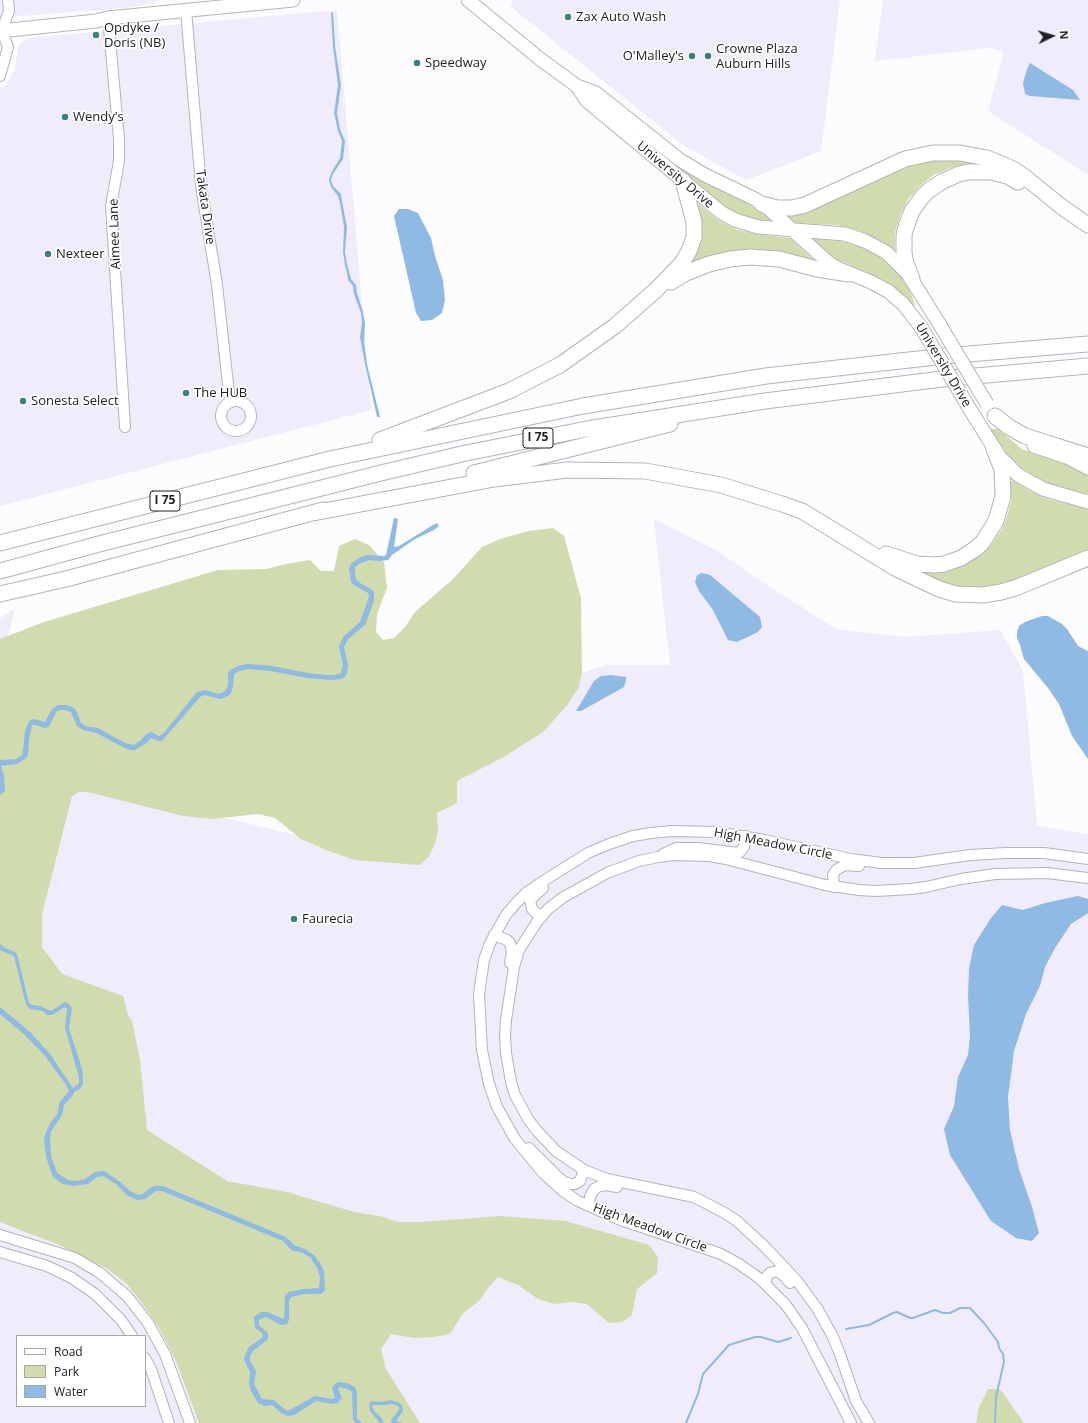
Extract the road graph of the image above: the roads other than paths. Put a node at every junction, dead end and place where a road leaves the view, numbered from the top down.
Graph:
1 (8, 0) edge
2 (293, 0) edge
3 (468, 0) edge
4 (186, 10) junction
5 (108, 18) junction
6 (1, 29) edge
7 (0, 76) edge
8 (577, 86) junction
9 (683, 181) junction
10 (762, 204) junction
11 (1062, 207) junction
12 (1088, 225) edge
13 (792, 230) junction
14 (849, 274) junction
15 (912, 279) junction
16 (656, 290) junction
17 (1088, 344) edge
18 (1088, 366) edge
19 (764, 401) junction
20 (230, 402) dead end
21 (991, 410) junction
22 (125, 426) dead end
23 (994, 449) junction
24 (1088, 456) edge
25 (330, 459) junction
26 (1088, 468) edge
27 (1088, 502) edge
28 (313, 513) junction
29 (0, 543) edge
30 (856, 543) junction
31 (1088, 558) edge
32 (0, 571) edge
33 (66, 579) junction
34 (0, 594) edge
35 (0, 603) edge
36 (745, 836) junction
37 (588, 853) junction
38 (658, 857) junction
39 (1088, 858) edge
40 (914, 863) junction
41 (1088, 878) edge
42 (834, 887) junction
43 (543, 915) junction
44 (494, 935) junction
45 (505, 1035) junction
46 (515, 1139) junction
47 (584, 1170) junction
48 (694, 1197) junction
49 (589, 1205) junction
50 (0, 1235) edge
51 (0, 1252) edge
52 (765, 1284) junction
53 (131, 1335) edge
54 (833, 1337) junction
55 (146, 1360) edge
56 (169, 1423) edge
57 (190, 1423) edge
58 (852, 1423) edge
59 (869, 1423) edge

1 - 6 street
2 - 4 main road
3 - 8 main road, University Drive
4 - 5 main road
4 - 20 street, Takata Drive
5 - 6 main road
5 - 22 street, Aimee Lane
6 - 7 street
8 - 9 main road, University Drive
8 - 10 main road, University Drive
9 - 13 main road, University Drive
9 - 16 highway
10 - 11 highway
10 - 13 main road, University Drive
11 - 12 highway
11 - 15 highway
13 - 14 main road, University Drive
13 - 15 main road, University Drive
14 - 16 highway
14 - 23 main road, University Drive, bridge
15 - 21 main road, University Drive, bridge
16 - 25 highway
17 - 25 highway, I 75
18 - 19 highway, I 75
19 - 28 highway
19 - 32 highway, I 75
21 - 24 highway
21 - 26 main road, University Drive
23 - 27 main road, University Drive
23 - 30 highway
25 - 29 highway, I 75
28 - 30 highway
28 - 33 highway
30 - 31 highway
33 - 34 highway
33 - 35 highway
36 - 37 street, High Meadow Circle
36 - 38 street
36 - 40 street, High Meadow Circle
37 - 43 street
37 - 44 street, High Meadow Circle
38 - 42 street, High Meadow Circle
38 - 43 street, High Meadow Circle
39 - 40 street, High Meadow Circle
40 - 42 street
41 - 42 street, High Meadow Circle
43 - 45 street, High Meadow Circle
44 - 45 street
44 - 46 street, High Meadow Circle
45 - 47 street, High Meadow Circle
46 - 47 street
46 - 49 street, High Meadow Circle
47 - 48 street, High Meadow Circle
48 - 49 street
48 - 54 street, High Meadow Circle
49 - 52 street, High Meadow Circle
50 - 57 street
51 - 53 street
52 - 54 street
52 - 58 street, High Meadow Circle
54 - 59 street, High Meadow Circle
55 - 56 street

